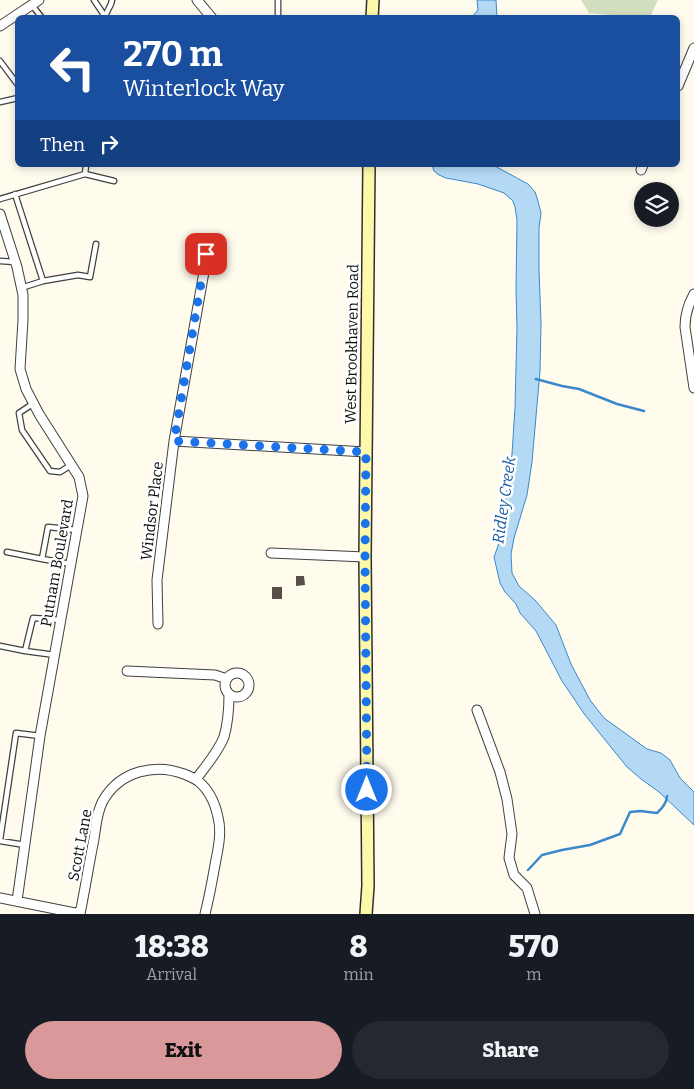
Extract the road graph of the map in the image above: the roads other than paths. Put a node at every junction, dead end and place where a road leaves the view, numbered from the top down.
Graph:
1 (94, 0) edge
2 (112, 0) edge
3 (197, 0) edge
4 (278, 0) edge
5 (373, 0) edge
6 (36, 2) edge
7 (16, 15) edge
8 (41, 15) edge
9 (105, 15) edge
10 (107, 15) edge
11 (210, 15) edge
12 (278, 15) edge
13 (372, 15) edge
14 (15, 16) edge
15 (0, 26) edge
16 (694, 48) edge
17 (0, 61) edge
18 (15, 81) edge
19 (680, 81) edge
20 (15, 99) edge
21 (0, 102) edge
22 (86, 167) edge
23 (369, 167) edge
24 (85, 174) junction
25 (114, 182) dead end
26 (15, 194) junction
27 (0, 199) edge
28 (0, 214) edge
29 (96, 244) dead end
30 (206, 254) dead end
31 (0, 261) edge
32 (16, 262) junction
33 (43, 281) junction
34 (21, 288) junction
35 (694, 294) edge
36 (694, 388) edge
37 (34, 404) junction
38 (174, 441) junction
39 (366, 452) junction
40 (71, 465) junction
41 (77, 530) junction
42 (7, 552) dead end
43 (271, 553) dead end
44 (365, 558) junction
45 (42, 559) junction
46 (71, 564) junction
47 (61, 620) junction
48 (158, 624) dead end
49 (0, 646) edge
50 (25, 651) junction
51 (55, 656) junction
52 (127, 671) dead end
53 (227, 679) junction
54 (229, 694) junction
55 (477, 710) dead end
56 (40, 736) junction
57 (196, 779) junction
58 (0, 840) edge
59 (25, 845) junction
60 (0, 898) edge
61 (17, 902) junction
62 (80, 914) edge
63 (206, 914) edge
64 (366, 914) edge
65 (535, 914) edge

1 - 9 lane
2 - 10 lane
3 - 11 street
4 - 12 lane
5 - 13 street
6 - 7 street
6 - 8 lane
14 - 15 street
16 - 19 street
17 - 18 lane
20 - 21 lane
22 - 24 lane
23 - 39 street, West Brookhaven Road
24 - 25 lane
24 - 26 lane
26 - 27 lane
26 - 33 lane
28 - 32 street, Putnam Boulevard
29 - 33 lane
30 - 38 street, Windsor Place
31 - 32 lane
32 - 34 street, Putnam Boulevard
33 - 34 lane
34 - 37 street, Putnam Boulevard
35 - 36 street
37 - 40 street, Putnam Boulevard
37 - 40 lane
38 - 39 street
38 - 48 street, Windsor Place
39 - 44 street, West Brookhaven Road
40 - 41 street, Putnam Boulevard
41 - 45 lane
41 - 46 street, Putnam Boulevard
42 - 45 lane
43 - 44 street
44 - 64 street, West Brookhaven Road
45 - 46 lane
46 - 47 street, Putnam Boulevard
47 - 50 lane
47 - 51 street, Putnam Boulevard
49 - 50 lane
50 - 51 lane
51 - 56 street, Putnam Boulevard
52 - 53 street
53 - 54 street
53 - 54 street
54 - 57 street
55 - 65 street
56 - 58 lane
56 - 59 street, Putnam Boulevard
57 - 62 street, Scott Lane
57 - 63 street
58 - 59 lane
59 - 61 street, Putnam Boulevard
60 - 61 street
61 - 62 street

